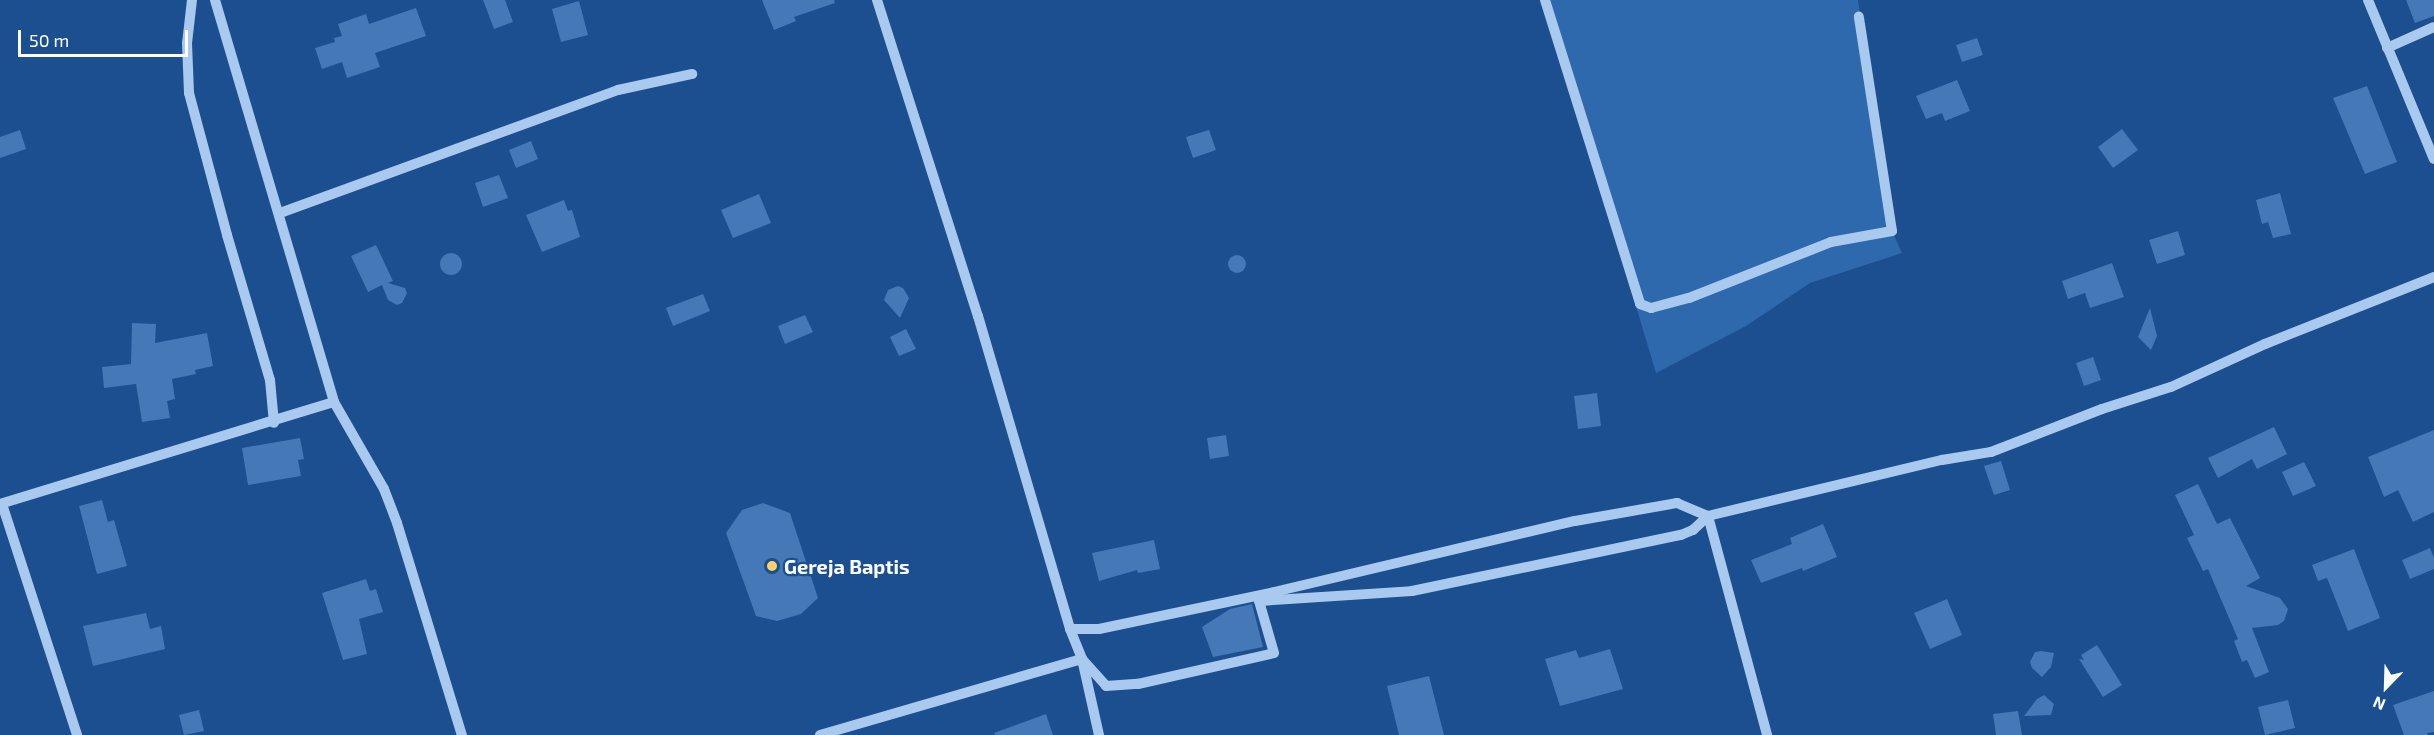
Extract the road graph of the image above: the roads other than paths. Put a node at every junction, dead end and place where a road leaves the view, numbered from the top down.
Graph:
1 (192, 0) edge
2 (216, 0) edge
3 (877, 0) edge
4 (1545, 0) edge
5 (2368, 0) edge
6 (1859, 17) dead end
7 (2434, 27) edge
8 (2387, 48) junction
9 (692, 74) dead end
10 (2434, 159) edge
11 (280, 213) junction
12 (2434, 277) edge
13 (334, 402) junction
14 (274, 423) junction
15 (1, 504) edge
16 (1708, 516) junction
17 (1070, 629) junction
18 (1082, 659) junction
19 (78, 735) edge
20 (462, 735) edge
21 (820, 735) edge
22 (1099, 735) edge
23 (1767, 735) edge

1 - 14 street
2 - 11 street
3 - 17 street
4 - 6 street
5 - 8 street
7 - 8 street
8 - 10 street
9 - 11 street
11 - 13 street
12 - 16 street
13 - 14 street
13 - 20 street
14 - 15 street
15 - 19 street
16 - 17 street
16 - 18 street
16 - 23 street
17 - 18 street
18 - 21 street
18 - 22 street

